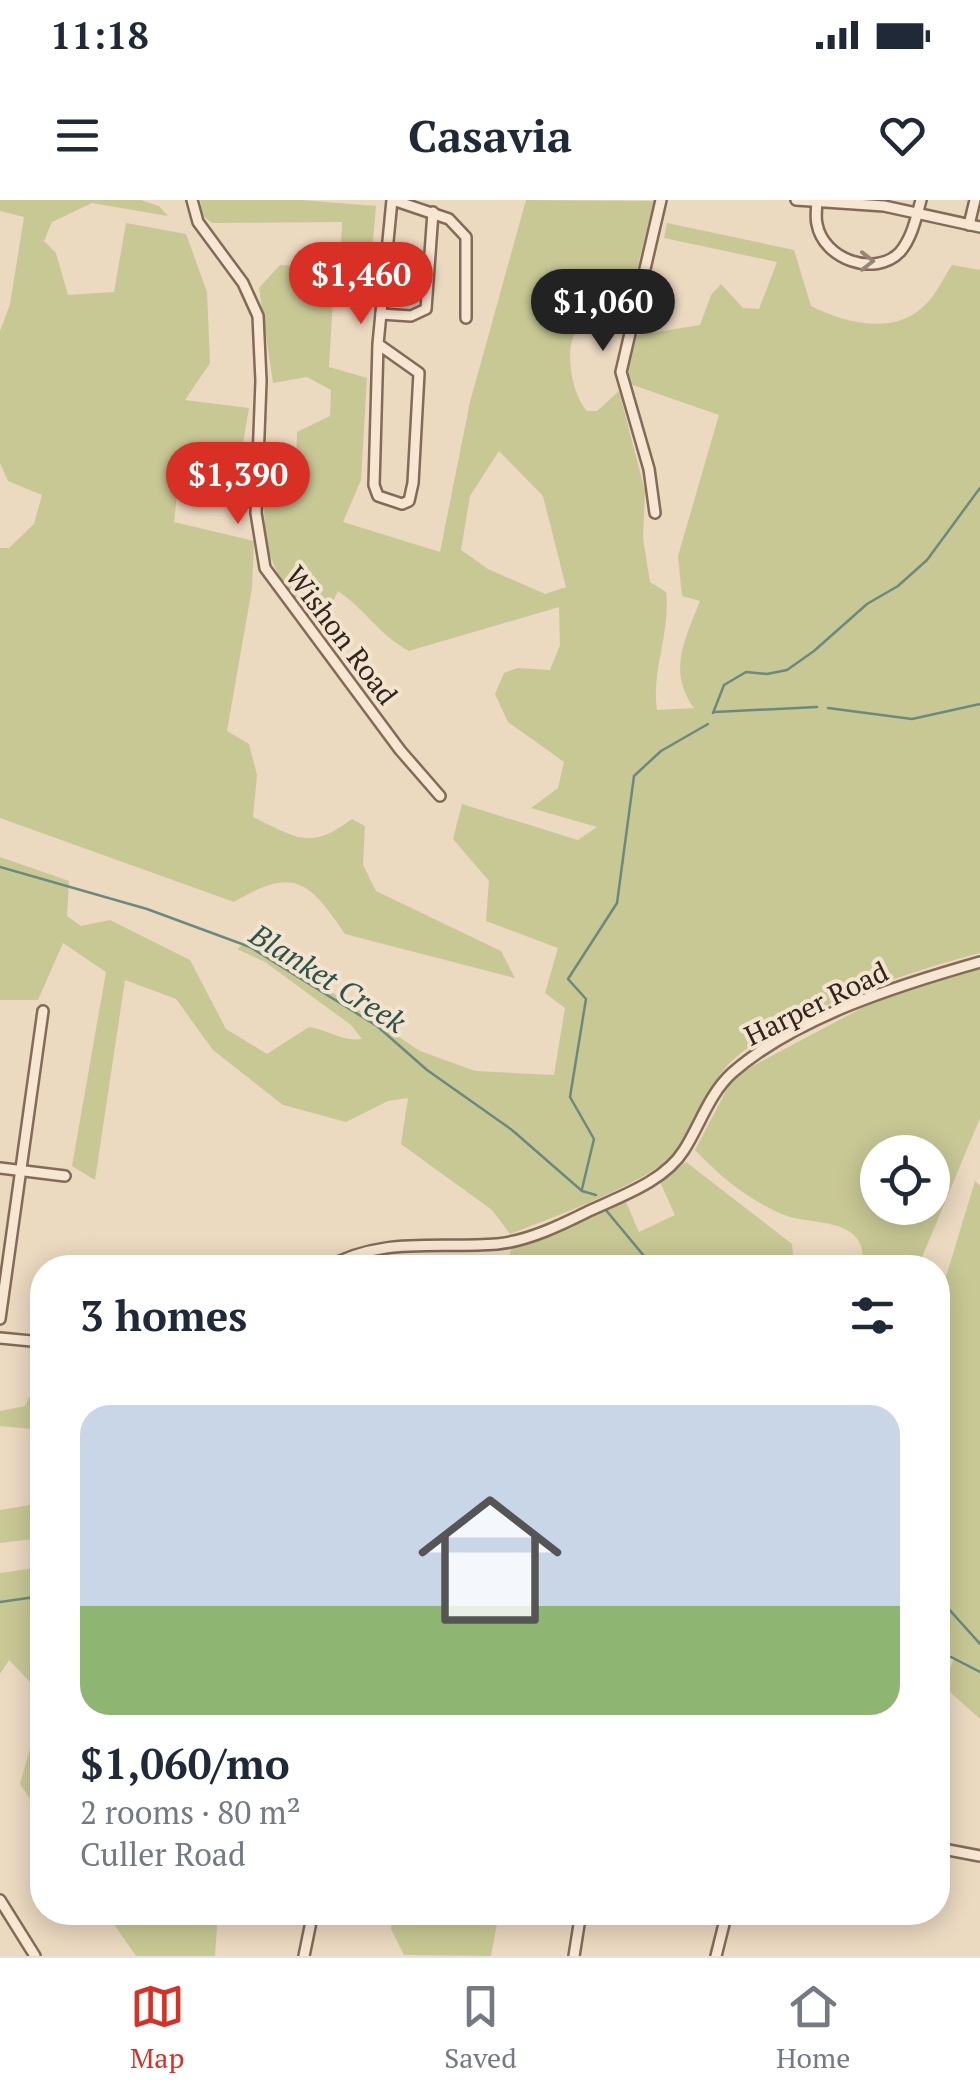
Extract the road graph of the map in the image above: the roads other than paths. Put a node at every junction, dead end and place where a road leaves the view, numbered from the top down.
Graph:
1 (192, 200) edge
2 (392, 200) edge
3 (661, 200) edge
4 (796, 200) edge
5 (920, 200) edge
6 (975, 200) edge
7 (817, 201) edge
8 (433, 212) junction
9 (918, 213) junction
10 (975, 226) edge
11 (382, 314) junction
12 (466, 318) dead end
13 (378, 344) junction
14 (655, 513) dead end
15 (440, 796) dead end
16 (980, 962) edge
17 (44, 1012) dead end
18 (0, 1168) edge
19 (22, 1170) junction
20 (65, 1176) dead end
21 (349, 1255) edge
22 (0, 1319) edge
23 (0, 1338) edge
24 (30, 1341) edge
25 (950, 1850) edge
26 (980, 1856) edge
27 (0, 1900) edge
28 (310, 1925) edge
29 (579, 1925) edge
30 (724, 1925) edge
31 (34, 1956) edge
32 (304, 1956) edge
33 (574, 1956) edge
34 (716, 1956) edge

1 - 15 street, Wishon Road
2 - 8 street
2 - 11 street
3 - 14 street
4 - 7 street
5 - 9 street
6 - 10 street
7 - 9 street
7 -> 9 street
8 - 11 street
8 - 12 street
9 - 10 street
11 - 13 street
13 - 13 street
16 - 21 street, Harper Road
17 - 19 street
18 - 19 street
19 - 20 street
19 - 22 street
23 - 24 street
25 - 26 street
27 - 31 street
28 - 32 street
29 - 33 street
30 - 34 street

